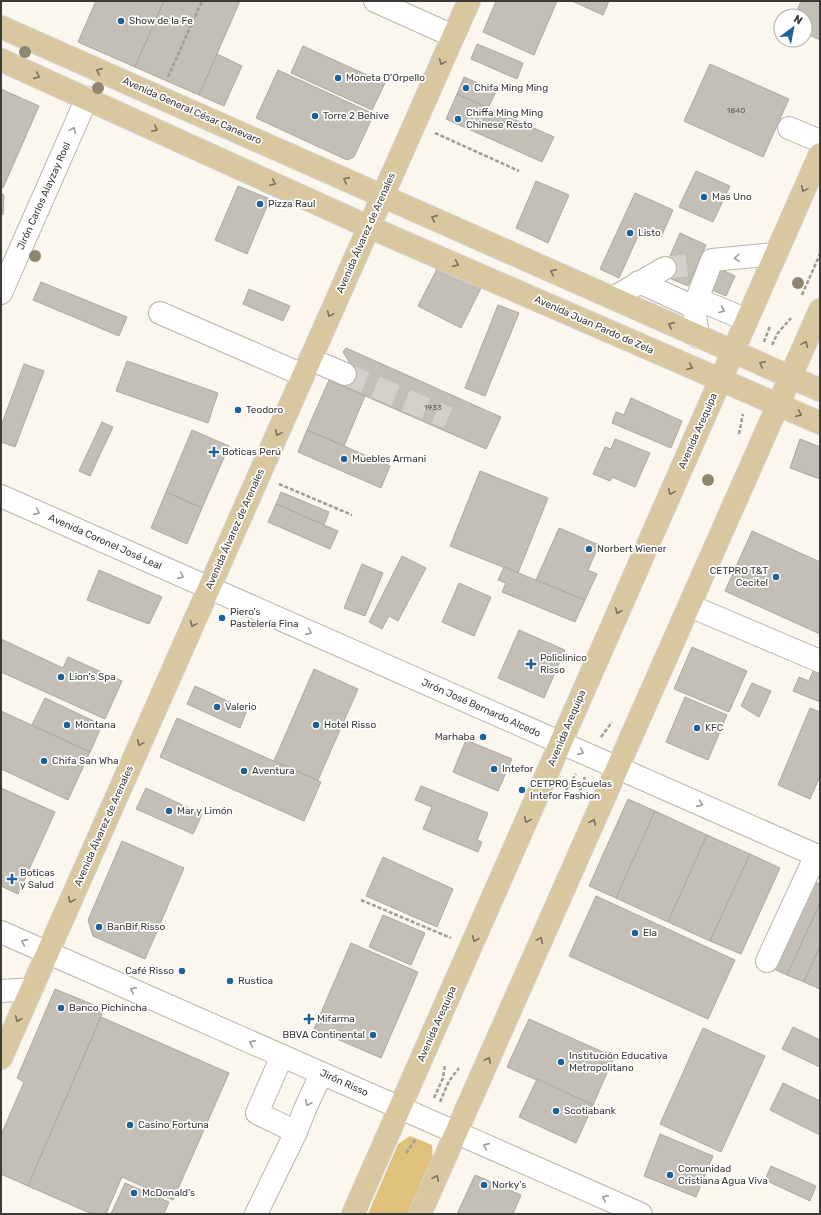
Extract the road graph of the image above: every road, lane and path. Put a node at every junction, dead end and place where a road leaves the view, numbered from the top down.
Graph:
1 (202, 1) edge
2 (376, 1) edge
3 (469, 1) edge
4 (1, 27) edge
5 (454, 36) junction
6 (1, 60) edge
7 (159, 97) junction
8 (87, 98) junction
9 (414, 124) junction
10 (789, 128) dead end
11 (820, 141) edge
12 (820, 154) edge
13 (518, 171) dead end
14 (382, 195) junction
15 (369, 227) junction
16 (776, 254) junction
17 (665, 268) tunnel mouth
18 (639, 282) junction
19 (1, 293) edge
20 (613, 298) junction
21 (695, 303) junction
22 (820, 310) edge
23 (160, 313) dead end
24 (747, 320) junction
25 (698, 337) junction
26 (733, 352) junction
27 (306, 367) junction
28 (345, 374) tunnel mouth
29 (790, 377) junction
30 (720, 380) junction
31 (820, 390) edge
32 (778, 405) junction
33 (820, 423) edge
34 (259, 476) junction
35 (1, 496) edge
36 (352, 516) dead end
37 (209, 588) junction
38 (690, 606) junction
39 (820, 661) edge
40 (560, 743) junction
41 (618, 768) junction
42 (818, 856) edge
43 (361, 900) dead end
44 (1, 932) edge
45 (472, 946) junction
46 (48, 953) junction
47 (767, 961) dead end
48 (32, 989) junction
49 (1, 991) edge
50 (282, 1056) junction
51 (1, 1058) edge
52 (322, 1074) junction
53 (400, 1108) junction
54 (296, 1132) junction
55 (456, 1133) junction
56 (256, 1214) edge
57 (352, 1214) edge
58 (420, 1214) edge
59 (641, 1214) edge

1 - 7 path
2 - 5 street
3 - 5 main road, Avenida Álvarez de Arenales
7 -> 4 main road, Avenida General César Canevaro
5 -> 9 main road, Avenida Álvarez de Arenales
6 -> 8 main road
14 -> 7 main road, Avenida General César Canevaro
8 -> 15 main road
19 -> 8 street, Jirón Carlos Alayzay Roel
9 - 13 path
9 - 14 main road, Avenida Álvarez de Arenales
10 - 11 street
12 -> 16 main road, Avenida Arequipa
14 - 15 main road, Avenida Álvarez de Arenales
20 -> 14 main road
15 -> 27 main road, Avenida Álvarez de Arenales
15 -> 30 main road, Avenida Juan Pardo de Zela
16 -> 21 street
16 - 24 main road, Avenida Arequipa
17 - 18 street
18 - 20 street
18 - 21 street
25 -> 20 main road
21 -> 24 street
21 - 25 street
29 -> 22 main road
23 - 27 street
24 - 26 main road, Avenida Arequipa
25 - 26 main road
29 -> 26 main road
26 - 30 main road, Avenida Arequipa
27 - 28 street
27 -> 34 main road, Avenida Álvarez de Arenales
29 - 31 main road
29 - 32 main road
30 - 32 main road, Avenida Juan Pardo de Zela
30 -> 40 main road, Avenida Arequipa
32 -> 33 main road, Avenida Juan Pardo de Zela
32 - 38 main road
34 - 36 path
34 - 37 main road, Avenida Álvarez de Arenales
35 -> 37 street, Avenida Coronel José Leal
37 -> 40 street, Jirón José Bernardo Alcedo
37 -> 46 main road, Avenida Álvarez de Arenales
38 - 39 street
38 - 41 main road
40 -> 41 street, Jirón José Bernardo Alcedo
40 -> 45 main road, Avenida Arequipa
41 -> 42 street, Jirón José Bernardo Alcedo
55 -> 41 main road
42 - 47 street
43 - 45 path
46 -> 44 street, Jirón Risso
45 - 53 main road, Avenida Arequipa
46 - 48 main road, Avenida Álvarez de Arenales
50 -> 46 street, Jirón Risso
48 - 49 street
48 -> 51 main road, Avenida Álvarez de Arenales
50 - 52 street, Jirón Risso
50 - 54 street
52 - 53 street, Jirón Risso
52 -> 54 street
53 - 55 street, Jirón Risso
53 - 57 main road, Avenida Arequipa
54 - 56 street
58 -> 55 main road
59 -> 55 street, Jirón Risso

